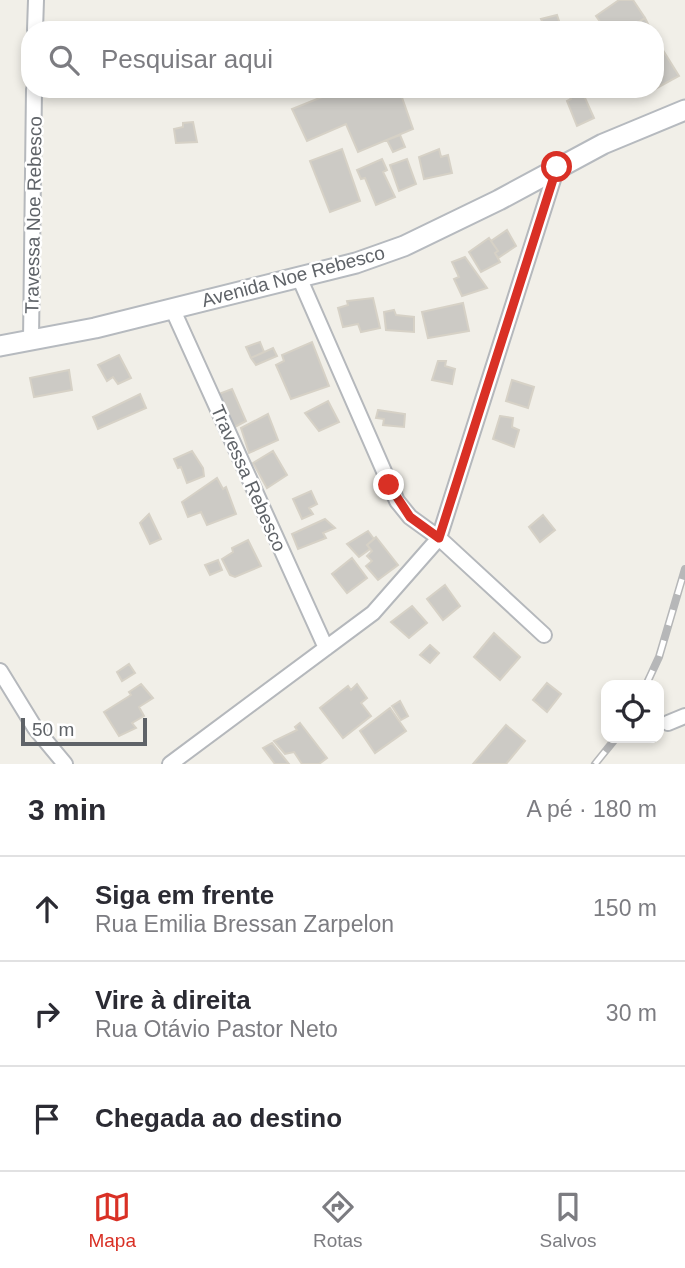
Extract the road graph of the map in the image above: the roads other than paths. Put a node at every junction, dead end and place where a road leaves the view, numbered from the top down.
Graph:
1 (36, 0) edge
2 (35, 21) edge
3 (34, 98) edge
4 (685, 110) edge
5 (557, 167) junction
6 (299, 277) junction
7 (172, 308) junction
8 (31, 340) junction
9 (0, 346) edge
10 (439, 538) junction
11 (544, 635) dead end
12 (326, 649) junction
13 (0, 671) edge
14 (685, 716) edge
15 (668, 723) dead end
16 (65, 764) edge
17 (170, 764) edge

1 - 2 street
3 - 8 street, Travessa Noe Rebesco
4 - 5 main road, Avenida Noe Rebesco
5 - 6 main road, Avenida Noe Rebesco
5 - 10 street
6 - 7 main road, Avenida Noe Rebesco
6 - 10 street
7 - 8 main road, Avenida Noe Rebesco
7 - 12 street, Travessa Rebesco
8 - 9 main road, Avenida Noe Rebesco
10 - 11 street
10 - 12 street
12 - 17 street
13 - 16 street
14 - 15 street

